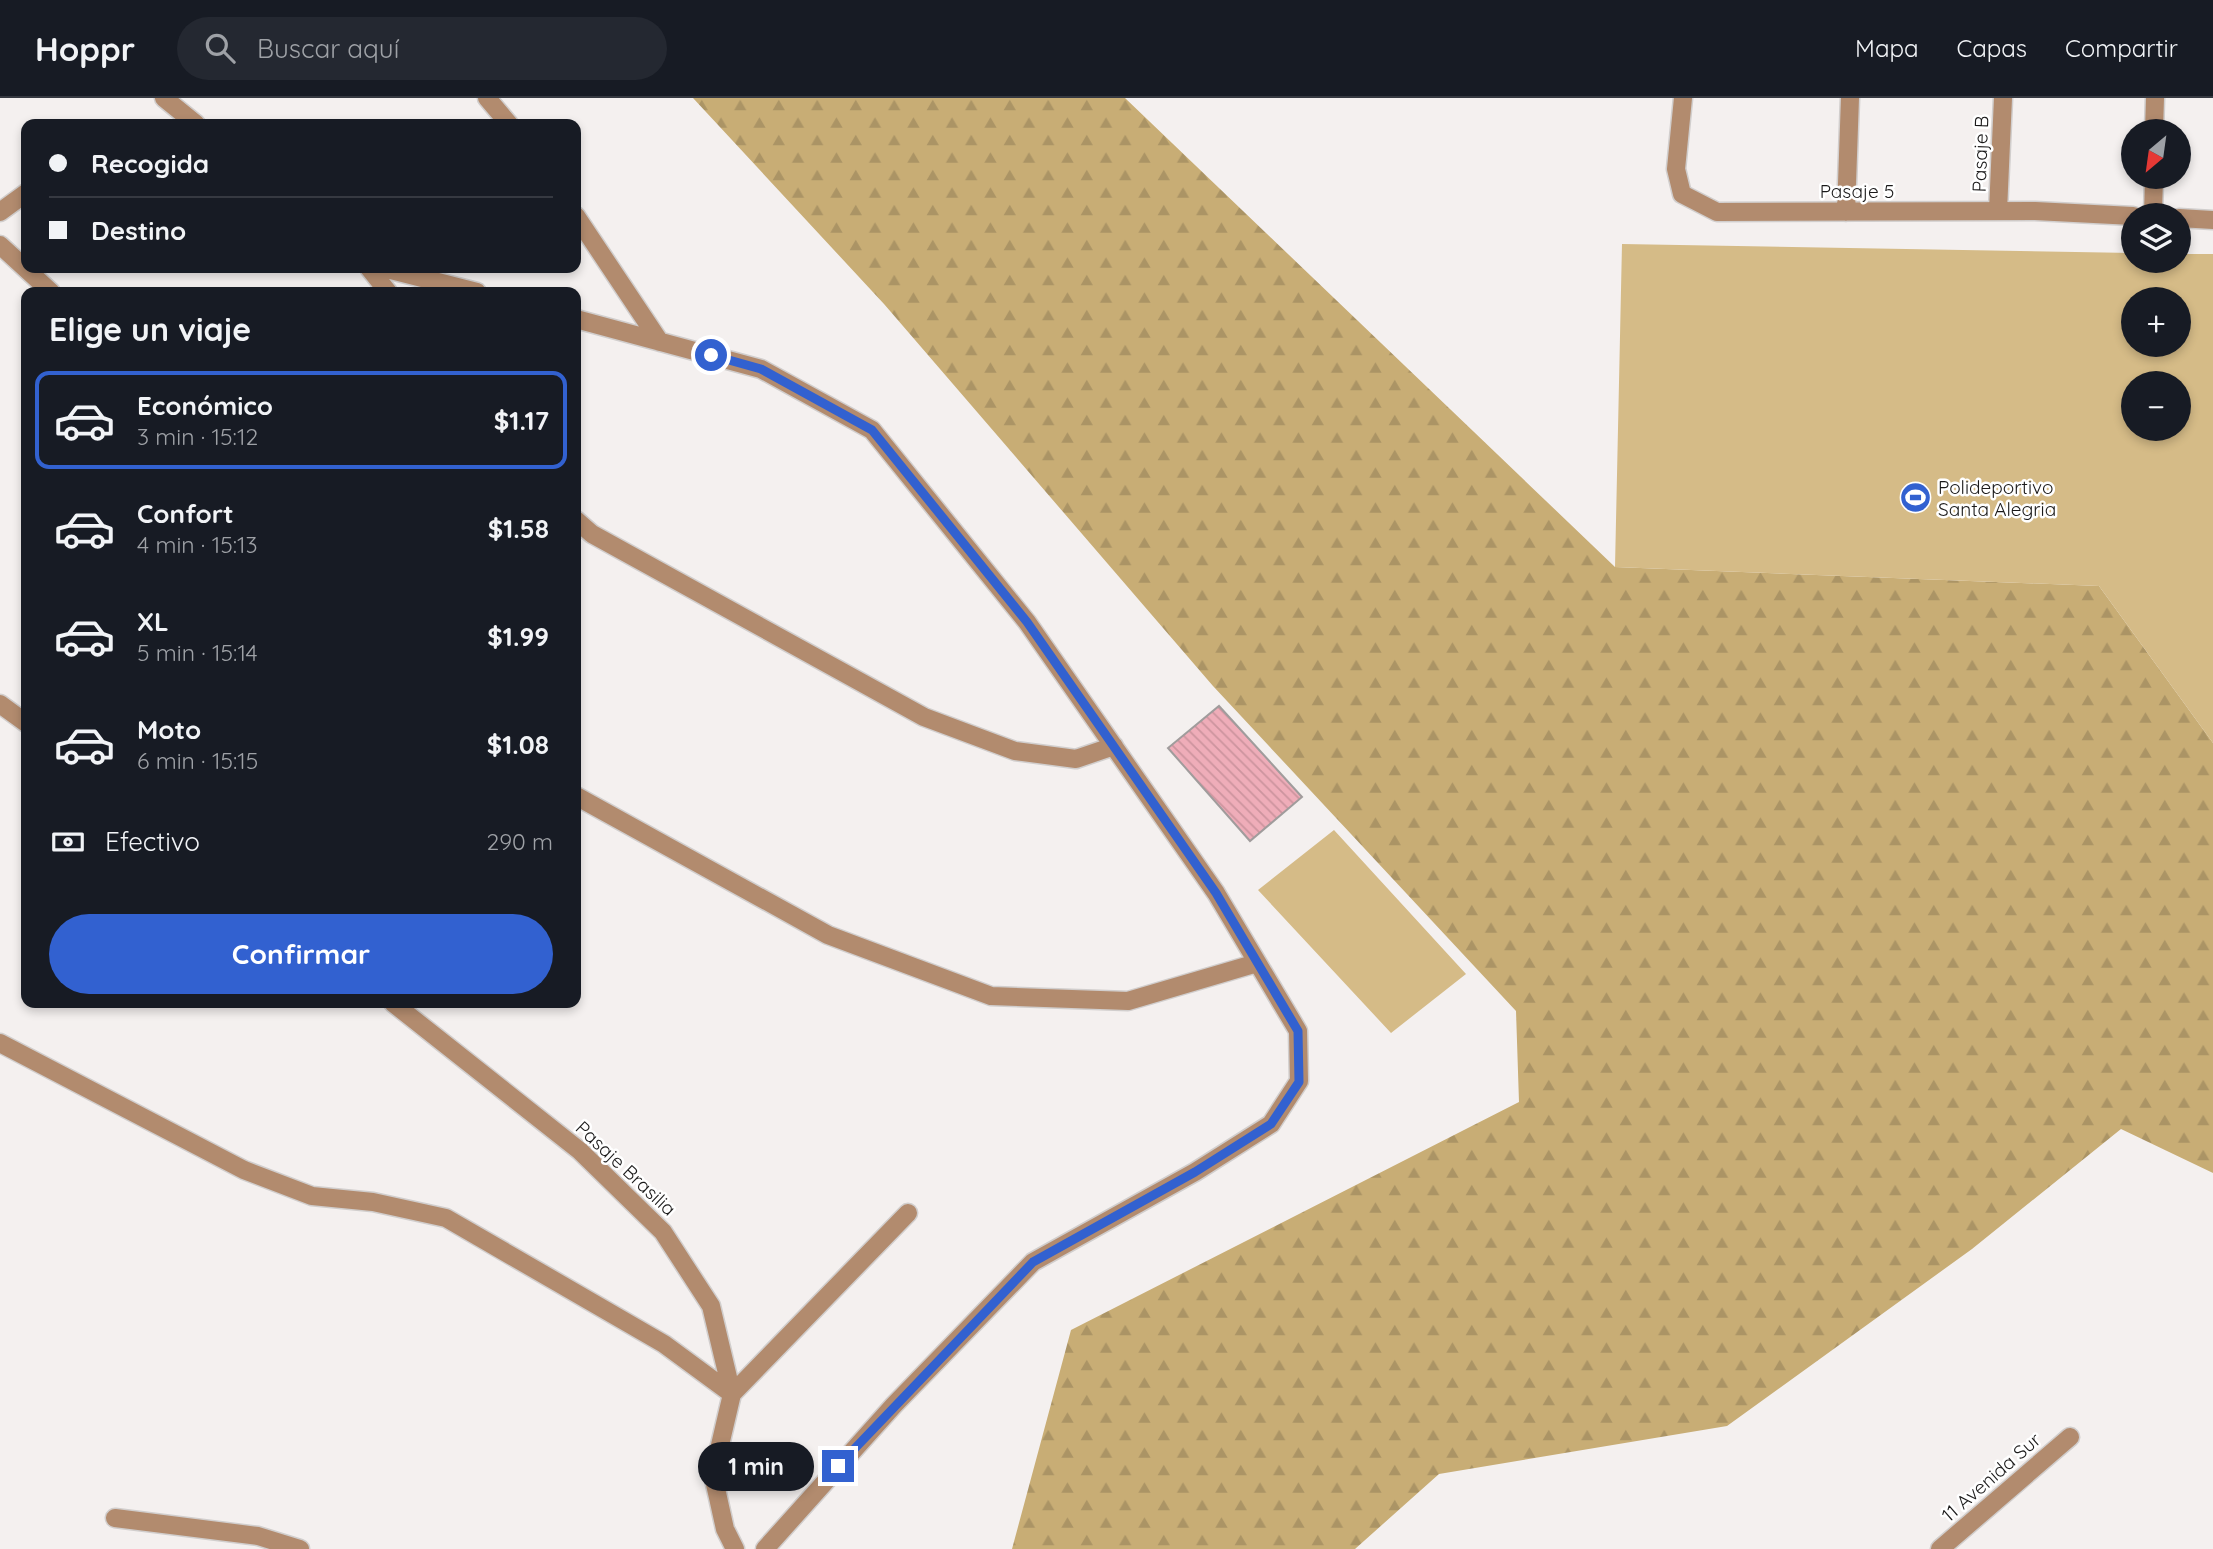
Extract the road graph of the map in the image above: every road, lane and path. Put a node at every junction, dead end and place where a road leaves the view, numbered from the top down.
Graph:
1 (164, 98) edge
2 (487, 98) edge
3 (1683, 98) edge
4 (1850, 98) edge
5 (2003, 98) edge
6 (2155, 98) edge
7 (190, 119) edge
8 (505, 119) edge
9 (2154, 119) edge
10 (21, 197) edge
11 (1998, 211) junction
12 (0, 212) edge
13 (1846, 212) junction
14 (2121, 216) edge
15 (2191, 219) edge
16 (2213, 220) edge
17 (581, 224) edge
18 (0, 245) edge
19 (21, 264) edge
20 (30, 273) edge
21 (373, 273) edge
22 (403, 273) edge
23 (46, 287) edge
24 (384, 287) edge
25 (457, 287) edge
26 (581, 320) edge
27 (660, 342) junction
28 (581, 524) edge
29 (0, 704) edge
30 (21, 719) edge
31 (1114, 746) junction
32 (581, 799) edge
33 (1257, 963) junction
34 (399, 1008) edge
35 (0, 1043) edge
36 (908, 1213) dead end
37 (732, 1394) junction
38 (2070, 1437) dead end
39 (115, 1517) dead end
40 (300, 1549) edge
41 (735, 1549) edge
42 (765, 1549) edge
43 (1941, 1549) edge

1 - 7 street
2 - 8 street
3 - 13 street, Pasaje 5
4 - 13 street
5 - 11 street, Pasaje B
6 - 9 street
10 - 12 street
11 - 13 street, Pasaje 5
11 - 14 street, Pasaje 5
15 - 16 street
17 - 27 street
18 - 19 street
20 - 23 street
21 - 24 street
22 - 25 street
26 - 27 street
27 - 31 street
28 - 31 street
29 - 30 street
31 - 33 street
32 - 33 street
33 - 42 street
34 - 37 street, Pasaje Brasilia
35 - 37 street
36 - 37 street
37 - 41 street, Pasaje Brasilia
38 - 43 street, 11 Avenida Sur
39 - 40 street

